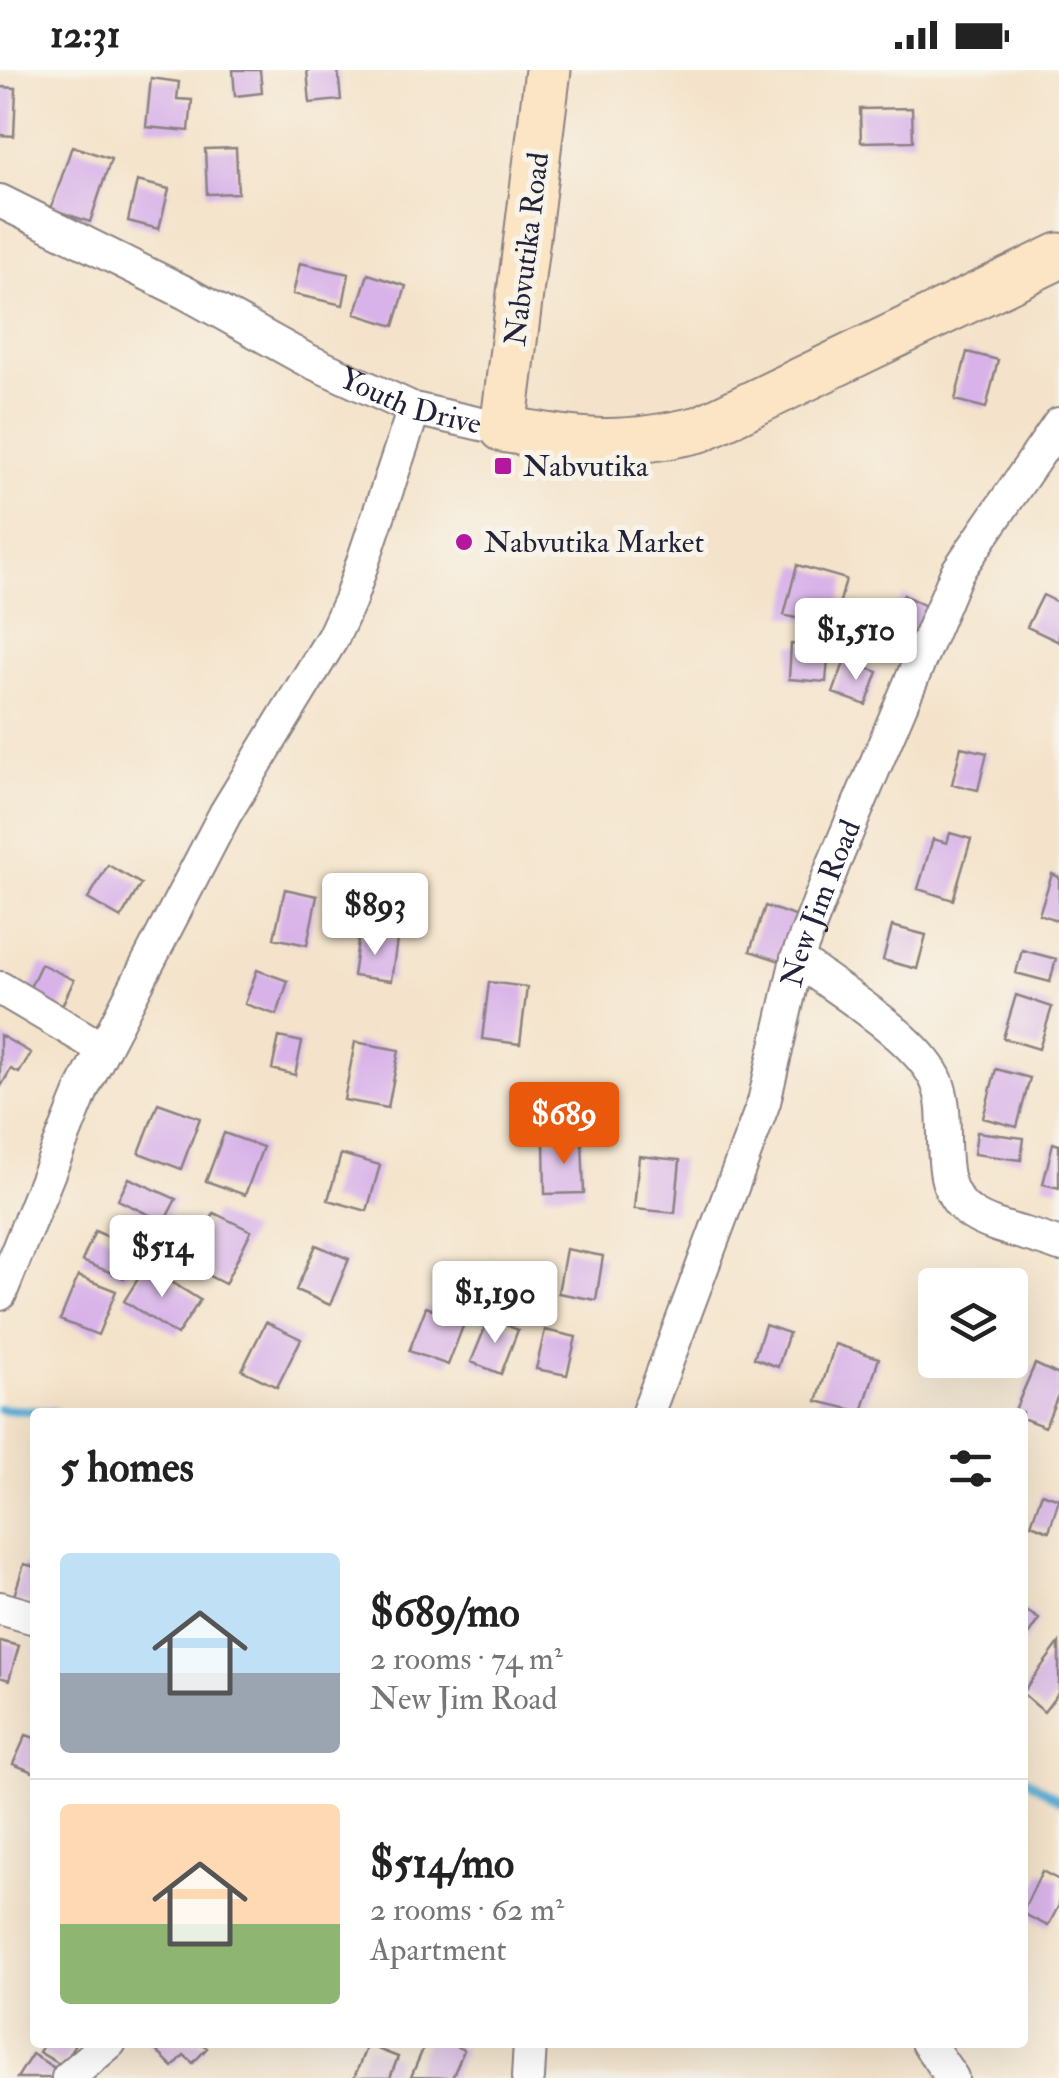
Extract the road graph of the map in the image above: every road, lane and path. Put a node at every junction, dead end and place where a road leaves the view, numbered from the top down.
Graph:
1 (548, 70) edge
2 (6, 216) edge
3 (1059, 256) edge
4 (414, 409) junction
5 (1059, 424) edge
6 (504, 429) junction
7 (1051, 458) edge
8 (797, 958) junction
9 (0, 988) edge
10 (103, 1049) junction
11 (1059, 1245) edge
12 (0, 1294) edge
13 (649, 1408) edge
14 (0, 1608) edge
15 (30, 1617) edge
16 (103, 2048) edge
17 (530, 2048) edge
18 (931, 2048) edge
19 (68, 2078) edge
20 (528, 2078) edge
21 (952, 2078) edge

1 - 6 street, Nabvutika Road
2 - 4 street, Youth Drive
3 - 6 street, Youth Drive
4 - 6 street, Youth Drive
4 - 10 street
5 - 7 street, New Jim Road
7 - 8 street, New Jim Road
8 - 11 street
8 - 13 street, New Jim Road
9 - 10 street
10 - 12 street
14 - 15 street
16 - 19 street
17 - 20 street
18 - 21 street

